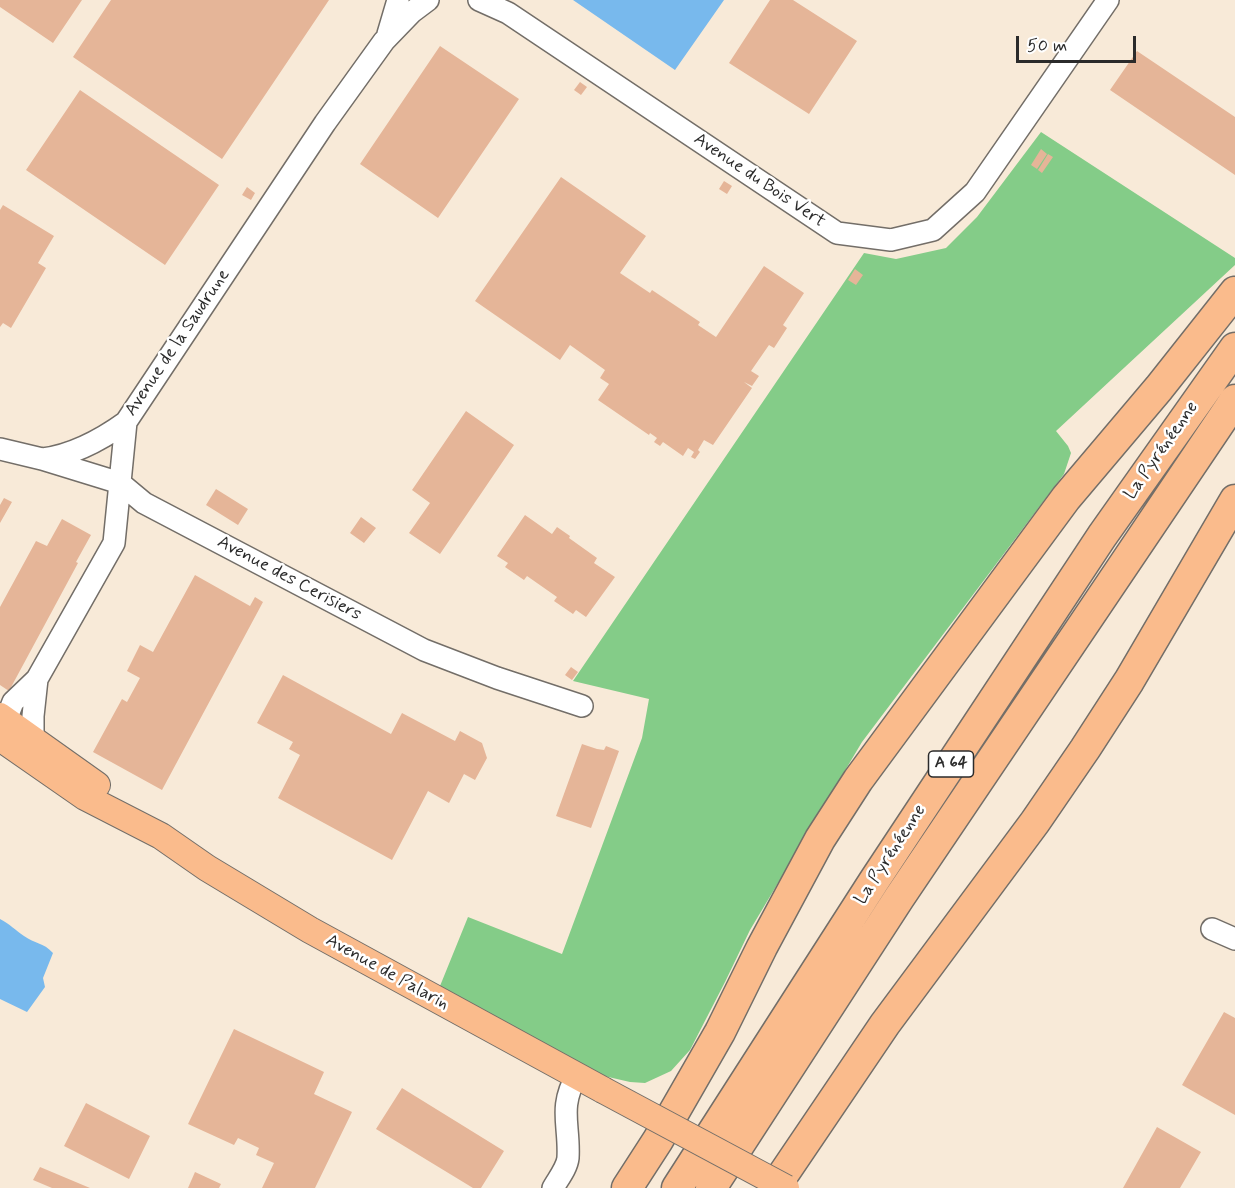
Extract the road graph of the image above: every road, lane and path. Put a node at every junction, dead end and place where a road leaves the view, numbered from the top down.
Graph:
1 (398, 0) edge
2 (428, 0) edge
3 (478, 0) edge
4 (1108, 0) edge
5 (504, 6) edge
6 (388, 34) junction
7 (1235, 292) edge
8 (1235, 348) edge
9 (1235, 400) edge
10 (126, 422) junction
11 (0, 449) edge
12 (42, 459) junction
13 (120, 483) junction
14 (1235, 500) edge
15 (582, 706) dead end
16 (10, 724) edge
17 (1212, 929) dead end
18 (1235, 939) edge
19 (577, 1075) junction
20 (553, 1188) edge
21 (627, 1188) edge
22 (677, 1188) edge
23 (711, 1188) edge
24 (774, 1188) edge
25 (786, 1188) edge

1 - 6 street, Avenue de la Saudrune
2 - 6 street, Avenue de la Saudrune
3 - 5 street, Avenue du Bois Vert
4 - 5 street, Avenue du Bois Vert
6 - 10 street, Avenue de la Saudrune
7 - 21 highway
8 - 22 highway, La Pyrénéenne / A 64
9 - 23 highway, La Pyrénéenne / A 64
10 - 12 street
10 - 13 street, Avenue de la Saudrune
11 - 12 street, Avenue des Cerisiers
12 - 13 street, Avenue des Cerisiers
13 - 15 street, Avenue des Cerisiers
13 - 16 street, Avenue de la Saudrune
14 - 24 highway
16 - 19 main road, Avenue de Palarin
17 - 18 street
19 - 20 street
19 - 25 main road, Avenue de Palarin, bridge

